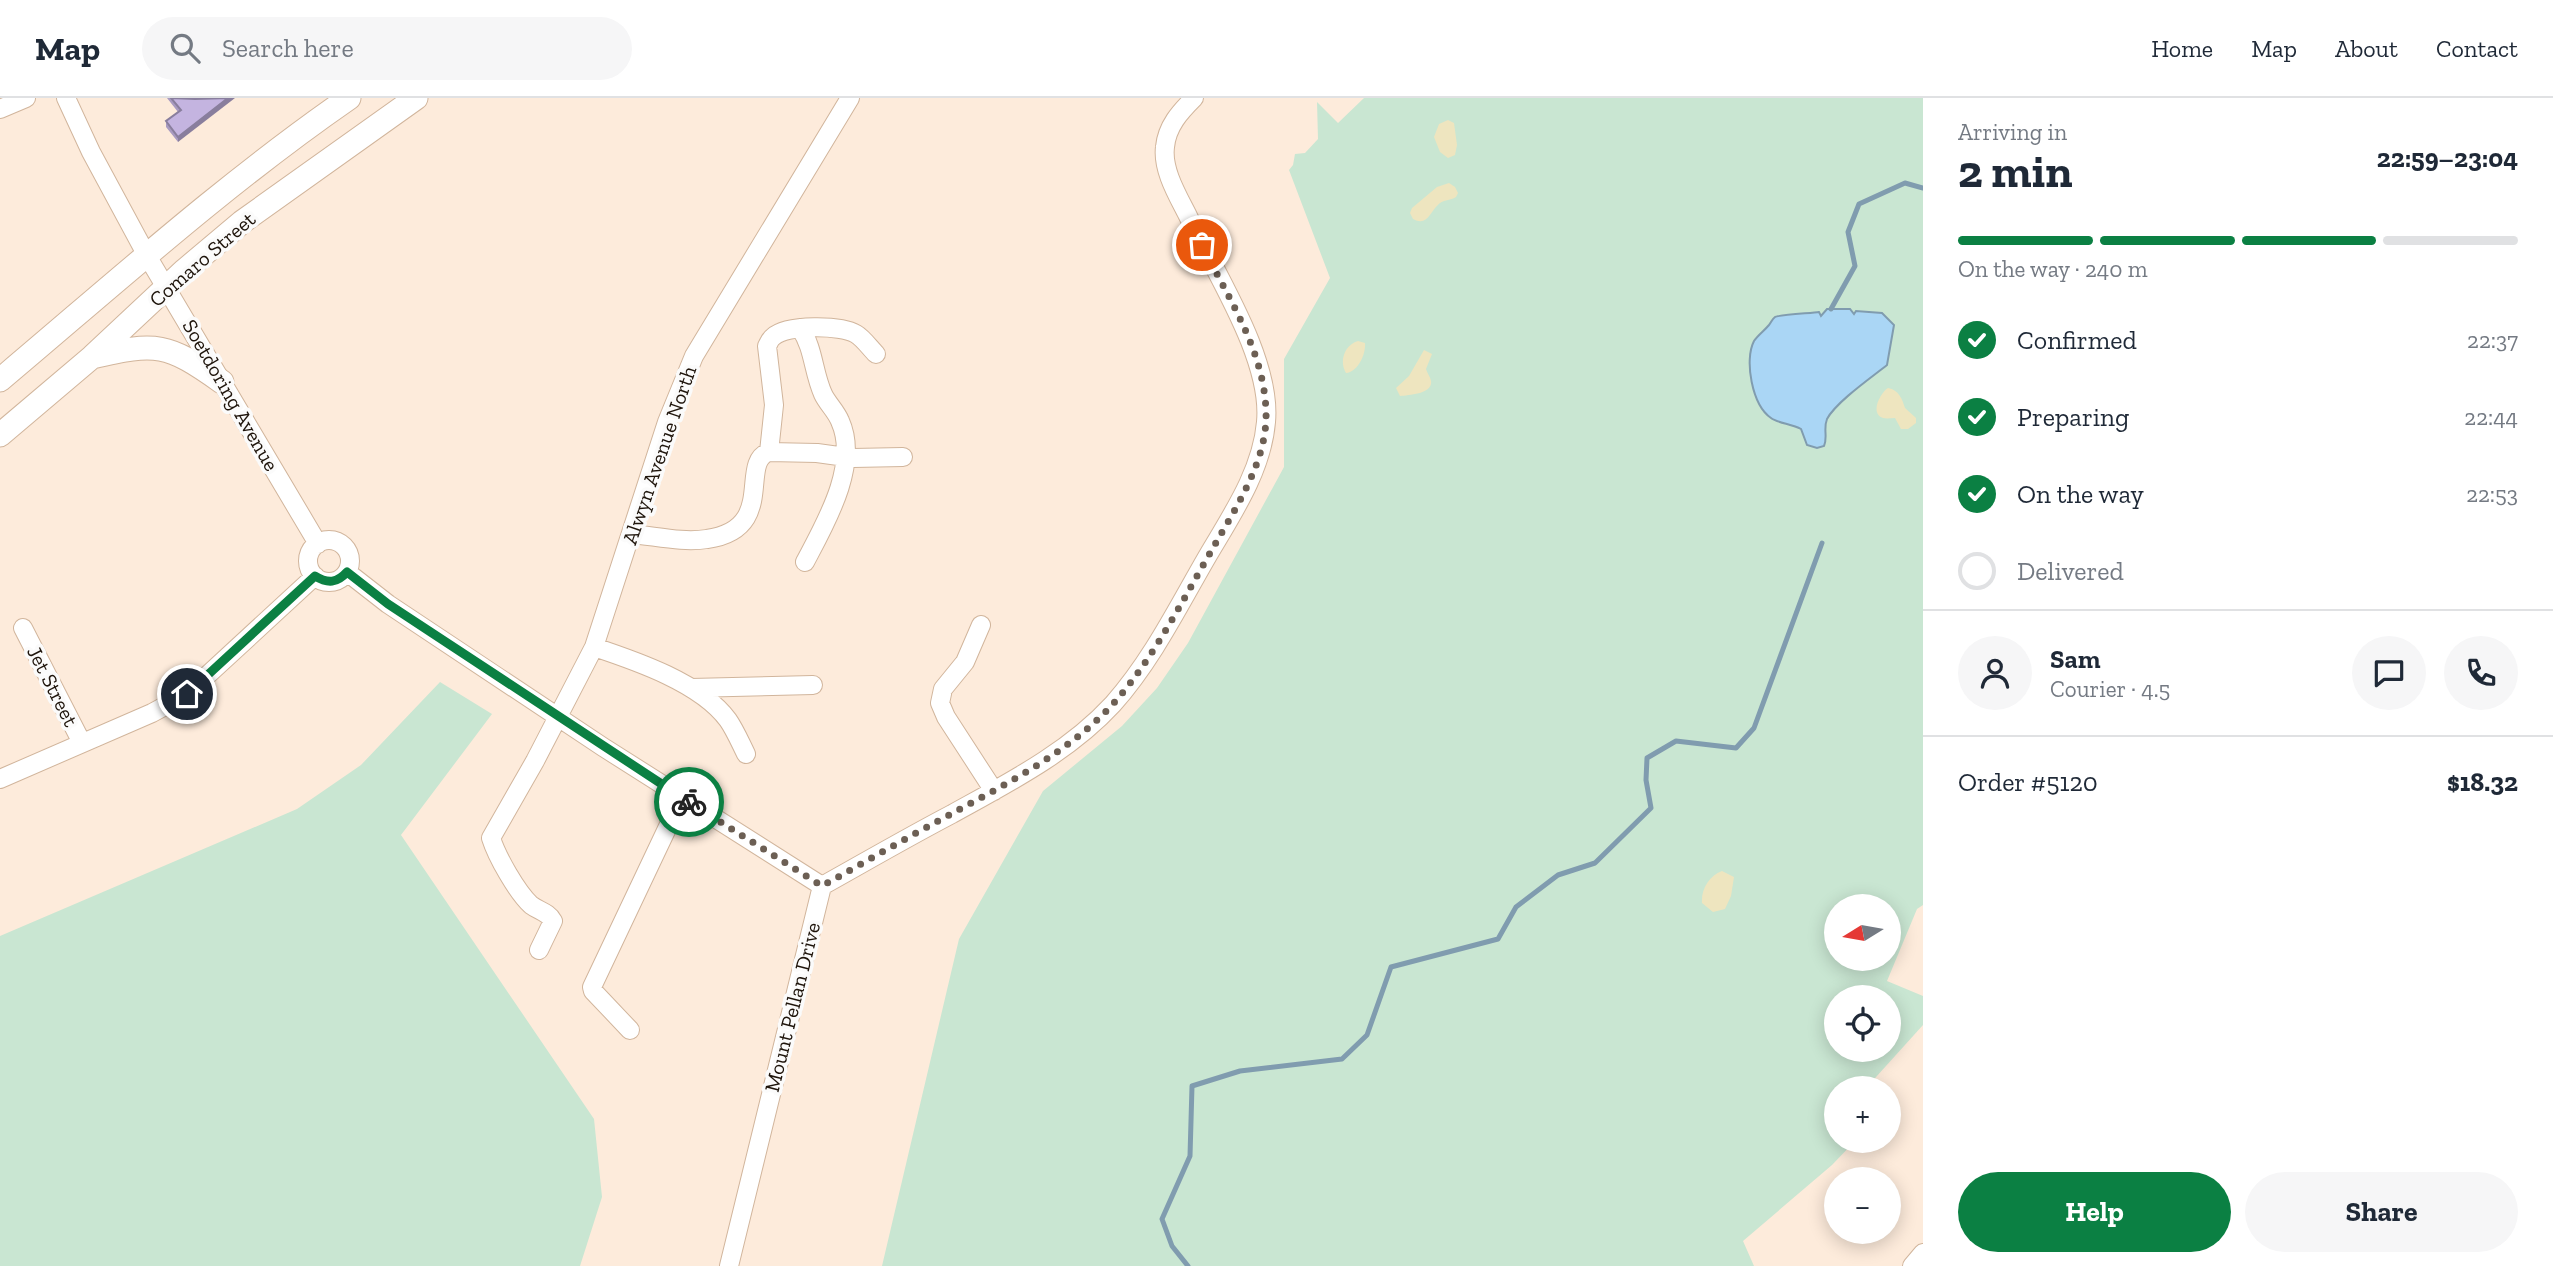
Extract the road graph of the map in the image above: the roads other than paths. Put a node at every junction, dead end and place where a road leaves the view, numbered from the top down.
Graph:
1 (26, 98) edge
2 (66, 98) edge
3 (349, 98) edge
4 (416, 98) edge
5 (850, 98) edge
6 (1194, 98) edge
7 (0, 109) edge
8 (146, 254) junction
9 (167, 287) junction
10 (800, 328) junction
11 (876, 354) dead end
12 (92, 357) junction
13 (0, 380) edge
14 (222, 382) junction
15 (0, 435) edge
16 (769, 452) junction
17 (845, 456) junction
18 (903, 457) dead end
19 (631, 534) junction
20 (318, 544) junction
21 (805, 562) dead end
22 (347, 572) junction
23 (315, 576) junction
24 (981, 625) dead end
25 (23, 628) dead end
26 (594, 647) junction
27 (813, 685) dead end
28 (689, 688) junction
29 (561, 719) junction
30 (82, 743) junction
31 (746, 754) dead end
32 (0, 779) edge
33 (994, 791) junction
34 (682, 797) junction
35 (822, 886) junction
36 (539, 950) dead end
37 (630, 1030) dead end
38 (1923, 1253) edge
39 (729, 1266) edge
40 (1912, 1266) edge

1 - 7 street
2 - 8 street, Soetdoring Avenue
3 - 8 street, Comaro Street
4 - 9 street, Comaro Street
5 - 19 street, Alwyn Avenue North
6 - 33 street
8 - 9 street, Soetdoring Avenue
8 - 13 street, Comaro Street
9 - 12 street, Comaro Street
9 - 14 street, Soetdoring Avenue
10 - 11 street
10 - 16 street
10 - 17 street
12 - 14 street
12 - 15 street, Comaro Street
14 - 20 street, Soetdoring Avenue
16 - 17 street
16 - 19 street
17 - 18 street
17 - 21 street
19 - 26 street, Alwyn Avenue North
20 - 22 street
20 - 23 street
22 - 23 street
22 - 29 street
23 - 30 street
24 - 33 street
25 - 30 street, Jet Street
26 - 28 street
26 - 29 street, Alwyn Avenue North
27 - 28 street
28 - 31 street
29 - 34 street
29 - 36 street, Alwyn Avenue North
30 - 32 street
33 - 35 street
34 - 35 street
34 - 37 street
35 - 39 street, Mount Pellan Drive
38 - 40 street

